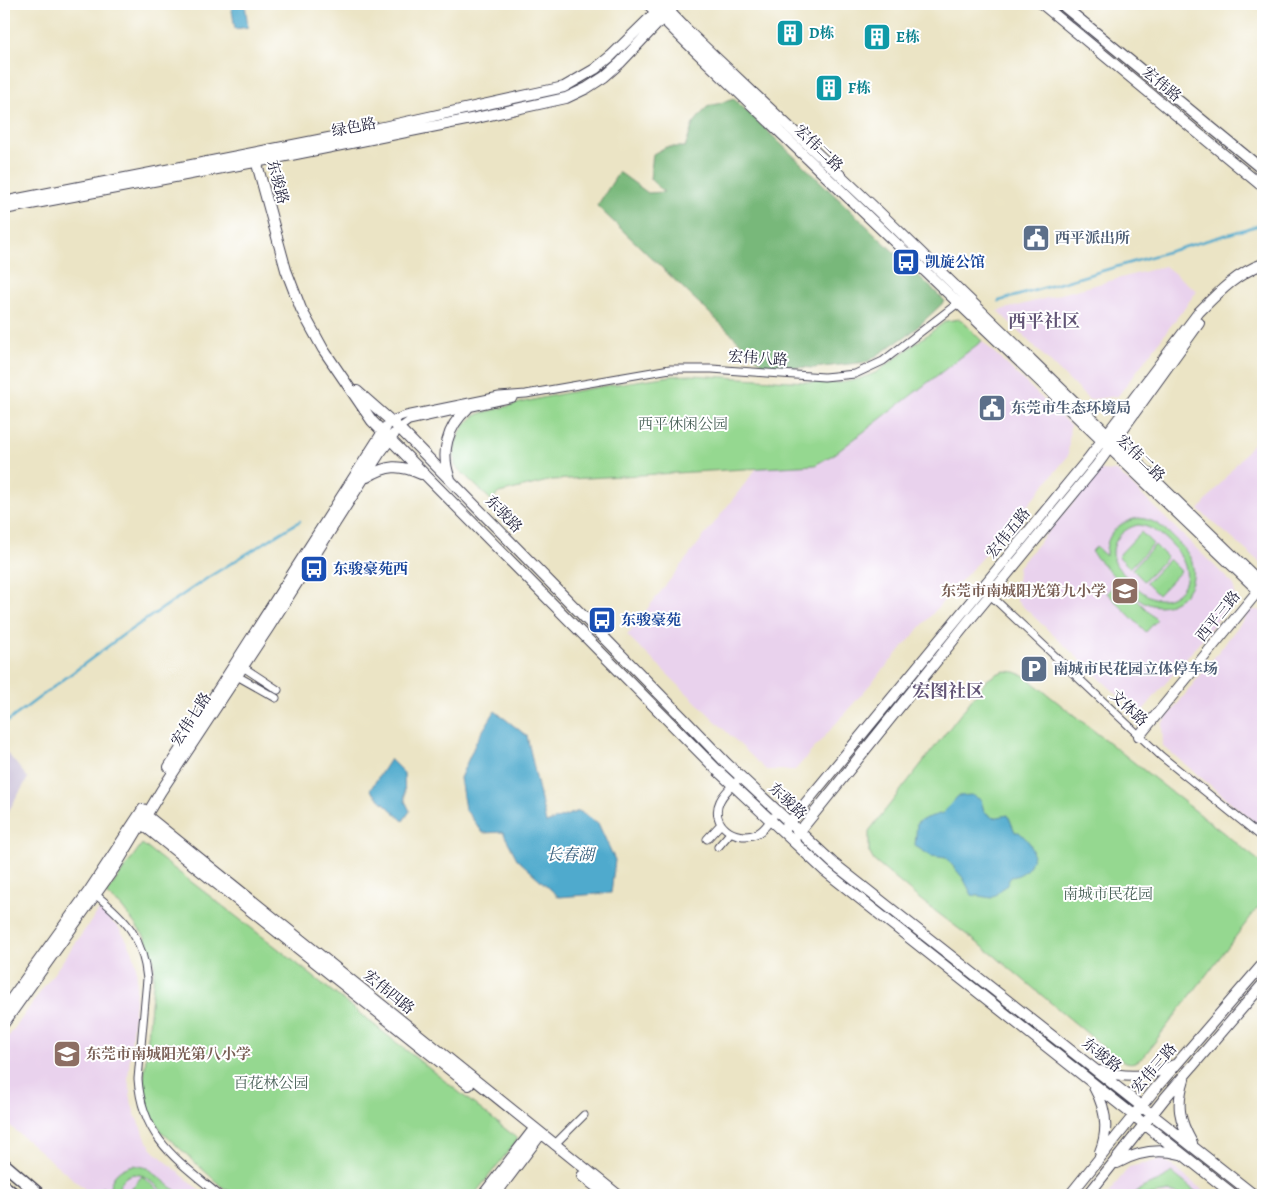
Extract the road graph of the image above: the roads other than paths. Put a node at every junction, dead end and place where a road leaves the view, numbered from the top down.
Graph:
1 (648, 4) edge
2 (1042, 4) edge
3 (1061, 4) edge
4 (665, 8) edge
5 (256, 157) junction
6 (1263, 170) edge
7 (1263, 187) edge
8 (4, 202) edge
9 (4, 209) edge
10 (1263, 264) edge
11 (1263, 271) edge
12 (962, 300) junction
13 (345, 381) junction
14 (526, 394) junction
15 (468, 409) junction
16 (391, 420) junction
17 (399, 428) junction
18 (387, 436) junction
19 (1109, 441) junction
20 (426, 476) junction
21 (364, 479) junction
22 (450, 480) junction
23 (1262, 588) edge
24 (986, 592) junction
25 (240, 672) junction
26 (278, 690) dead end
27 (276, 698) dead end
28 (1139, 736) junction
29 (741, 777) junction
30 (733, 785) junction
31 (777, 811) junction
32 (141, 818) junction
33 (770, 820) junction
34 (790, 823) junction
35 (720, 824) junction
36 (782, 831) junction
37 (800, 832) junction
38 (730, 833) junction
39 (1263, 838) edge
40 (707, 839) dead end
41 (792, 841) junction
42 (718, 847) dead end
43 (96, 895) junction
44 (1263, 964) edge
45 (1263, 984) edge
46 (4, 1009) edge
47 (4, 1023) edge
48 (1177, 1063) junction
49 (1096, 1070) junction
50 (1185, 1075) junction
51 (1092, 1082) junction
52 (1141, 1106) junction
53 (1152, 1114) junction
54 (584, 1115) dead end
55 (1134, 1115) junction
56 (1145, 1124) junction
57 (535, 1134) junction
58 (554, 1145) junction
59 (1193, 1146) junction
60 (1184, 1155) junction
61 (1098, 1160) junction
62 (4, 1164) edge
63 (1112, 1166) junction
64 (4, 1186) edge
65 (15, 1195) edge
66 (40, 1195) edge
67 (219, 1195) edge
68 (482, 1195) edge
69 (495, 1195) edge
70 (607, 1195) edge
71 (618, 1195) edge
72 (1070, 1195) edge
73 (1088, 1195) edge
74 (1234, 1195) edge
75 (1254, 1195) edge

1 - 4 street, 宏伟二路
2 - 7 street, 宏伟路
3 - 6 street, 宏伟路
4 - 5 street, 绿色路
4 - 12 street, 宏伟二路
5 - 8 street, 绿色路
5 - 9 street, 绿色路
5 - 13 street, 东骏路
10 - 19 street, 宏伟五路
11 - 19 street, 宏伟五路
12 - 14 street, 宏伟八路
12 - 19 street, 宏伟二路
13 - 16 street, 东骏路
13 - 18 street, 东骏路
14 - 15 street, 宏伟八路
14 - 16 street, 宏伟八路
15 - 17 street, 宏伟八路
15 - 22 street
16 - 17 street, 东骏路
16 - 18 street, 宏伟七路
17 - 18 street, 宏伟七路
17 - 22 street, 东骏路
18 - 20 street, 东骏路
18 - 21 street, 宏伟七路
18 - 32 street, 宏伟七路
19 - 23 street, 宏伟二路
19 - 24 street, 宏伟五路
20 - 21 street
20 - 30 street, 东骏路
21 - 25 street, 宏伟七路
22 - 29 street, 东骏路
23 - 28 street, 西平三路
24 - 28 street, 文体路
24 - 34 street, 宏伟五路
24 - 37 street, 宏伟五路
25 - 26 street
25 - 27 street
25 - 32 street, 宏伟七路
28 - 39 street, 文体路
29 - 30 street
29 - 31 street, 东骏路
30 - 33 street, 东骏路
30 - 35 street
31 - 33 street
31 - 34 street, 东骏路
32 - 43 street, 宏伟七路
32 - 46 street, 宏伟七路
32 - 57 street, 宏伟四路
33 - 36 street, 东骏路
33 - 38 street
34 - 36 street, 宏伟五路
34 - 37 street, 东骏路
35 - 38 street
35 - 40 street
36 - 41 street, 东骏路
37 - 41 street
37 - 49 street, 东骏路
38 - 42 street
41 - 51 street, 东骏路
43 - 47 street, 宏伟七路
43 - 67 street
44 - 48 street, 宏伟三路
45 - 50 street, 宏伟三路
48 - 49 street
48 - 52 street, 宏伟三路
49 - 52 street, 东骏路
50 - 53 street, 宏伟三路
50 - 59 street
51 - 55 street, 东骏路
51 - 61 street
52 - 53 street, 东骏路
52 - 55 street, 宏伟三路
53 - 56 street, 宏伟三路
53 - 59 street, 东骏路
54 - 58 street
55 - 56 street, 东骏路
55 - 61 street, 宏伟三路
56 - 60 street, 东骏路
56 - 63 street, 宏伟三路
57 - 58 street, 宏伟四路
57 - 68 street
57 - 69 street
57 - 70 street, 宏伟四路
58 - 71 street, 宏伟四路
59 - 75 street, 东骏路
60 - 63 street
60 - 74 street, 东骏路
61 - 72 street, 宏伟三路
62 - 66 main road
63 - 73 street, 宏伟三路
64 - 65 main road

